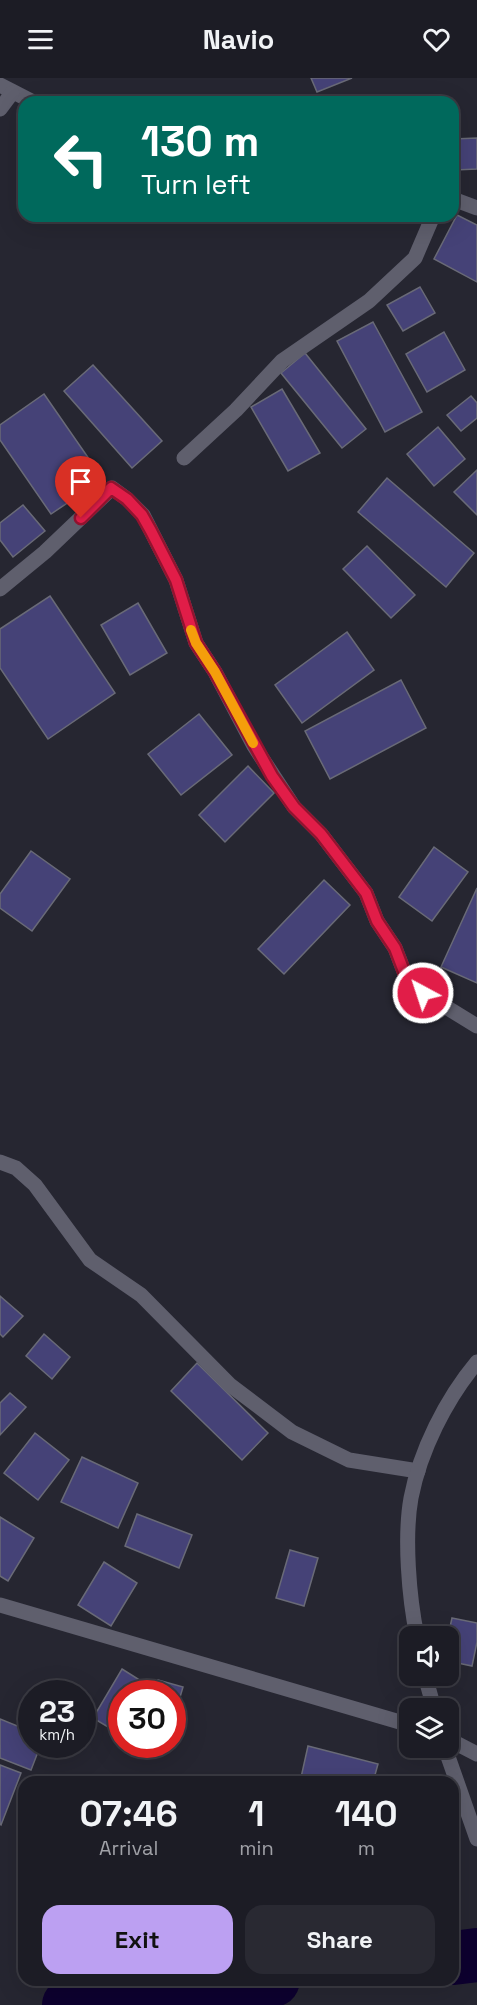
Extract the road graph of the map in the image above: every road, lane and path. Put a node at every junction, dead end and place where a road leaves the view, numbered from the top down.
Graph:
1 (6, 89) edge
2 (21, 96) edge
3 (0, 109) edge
4 (459, 201) edge
5 (477, 208) edge
6 (430, 222) edge
7 (184, 458) dead end
8 (0, 589) edge
9 (477, 1026) edge
10 (0, 1162) edge
11 (477, 1362) edge
12 (418, 1471) junction
13 (0, 1605) edge
14 (416, 1626) edge
15 (399, 1722) edge
16 (459, 1745) edge
17 (477, 1754) edge
18 (449, 1758) edge
19 (455, 1776) edge
20 (459, 1788) edge
21 (477, 1839) edge

1 - 2 street
1 - 3 street
4 - 5 street
6 - 7 street
8 - 9 street
10 - 12 street
11 - 12 street
12 - 14 street
13 - 15 street
16 - 17 street
18 - 19 street
20 - 21 street

